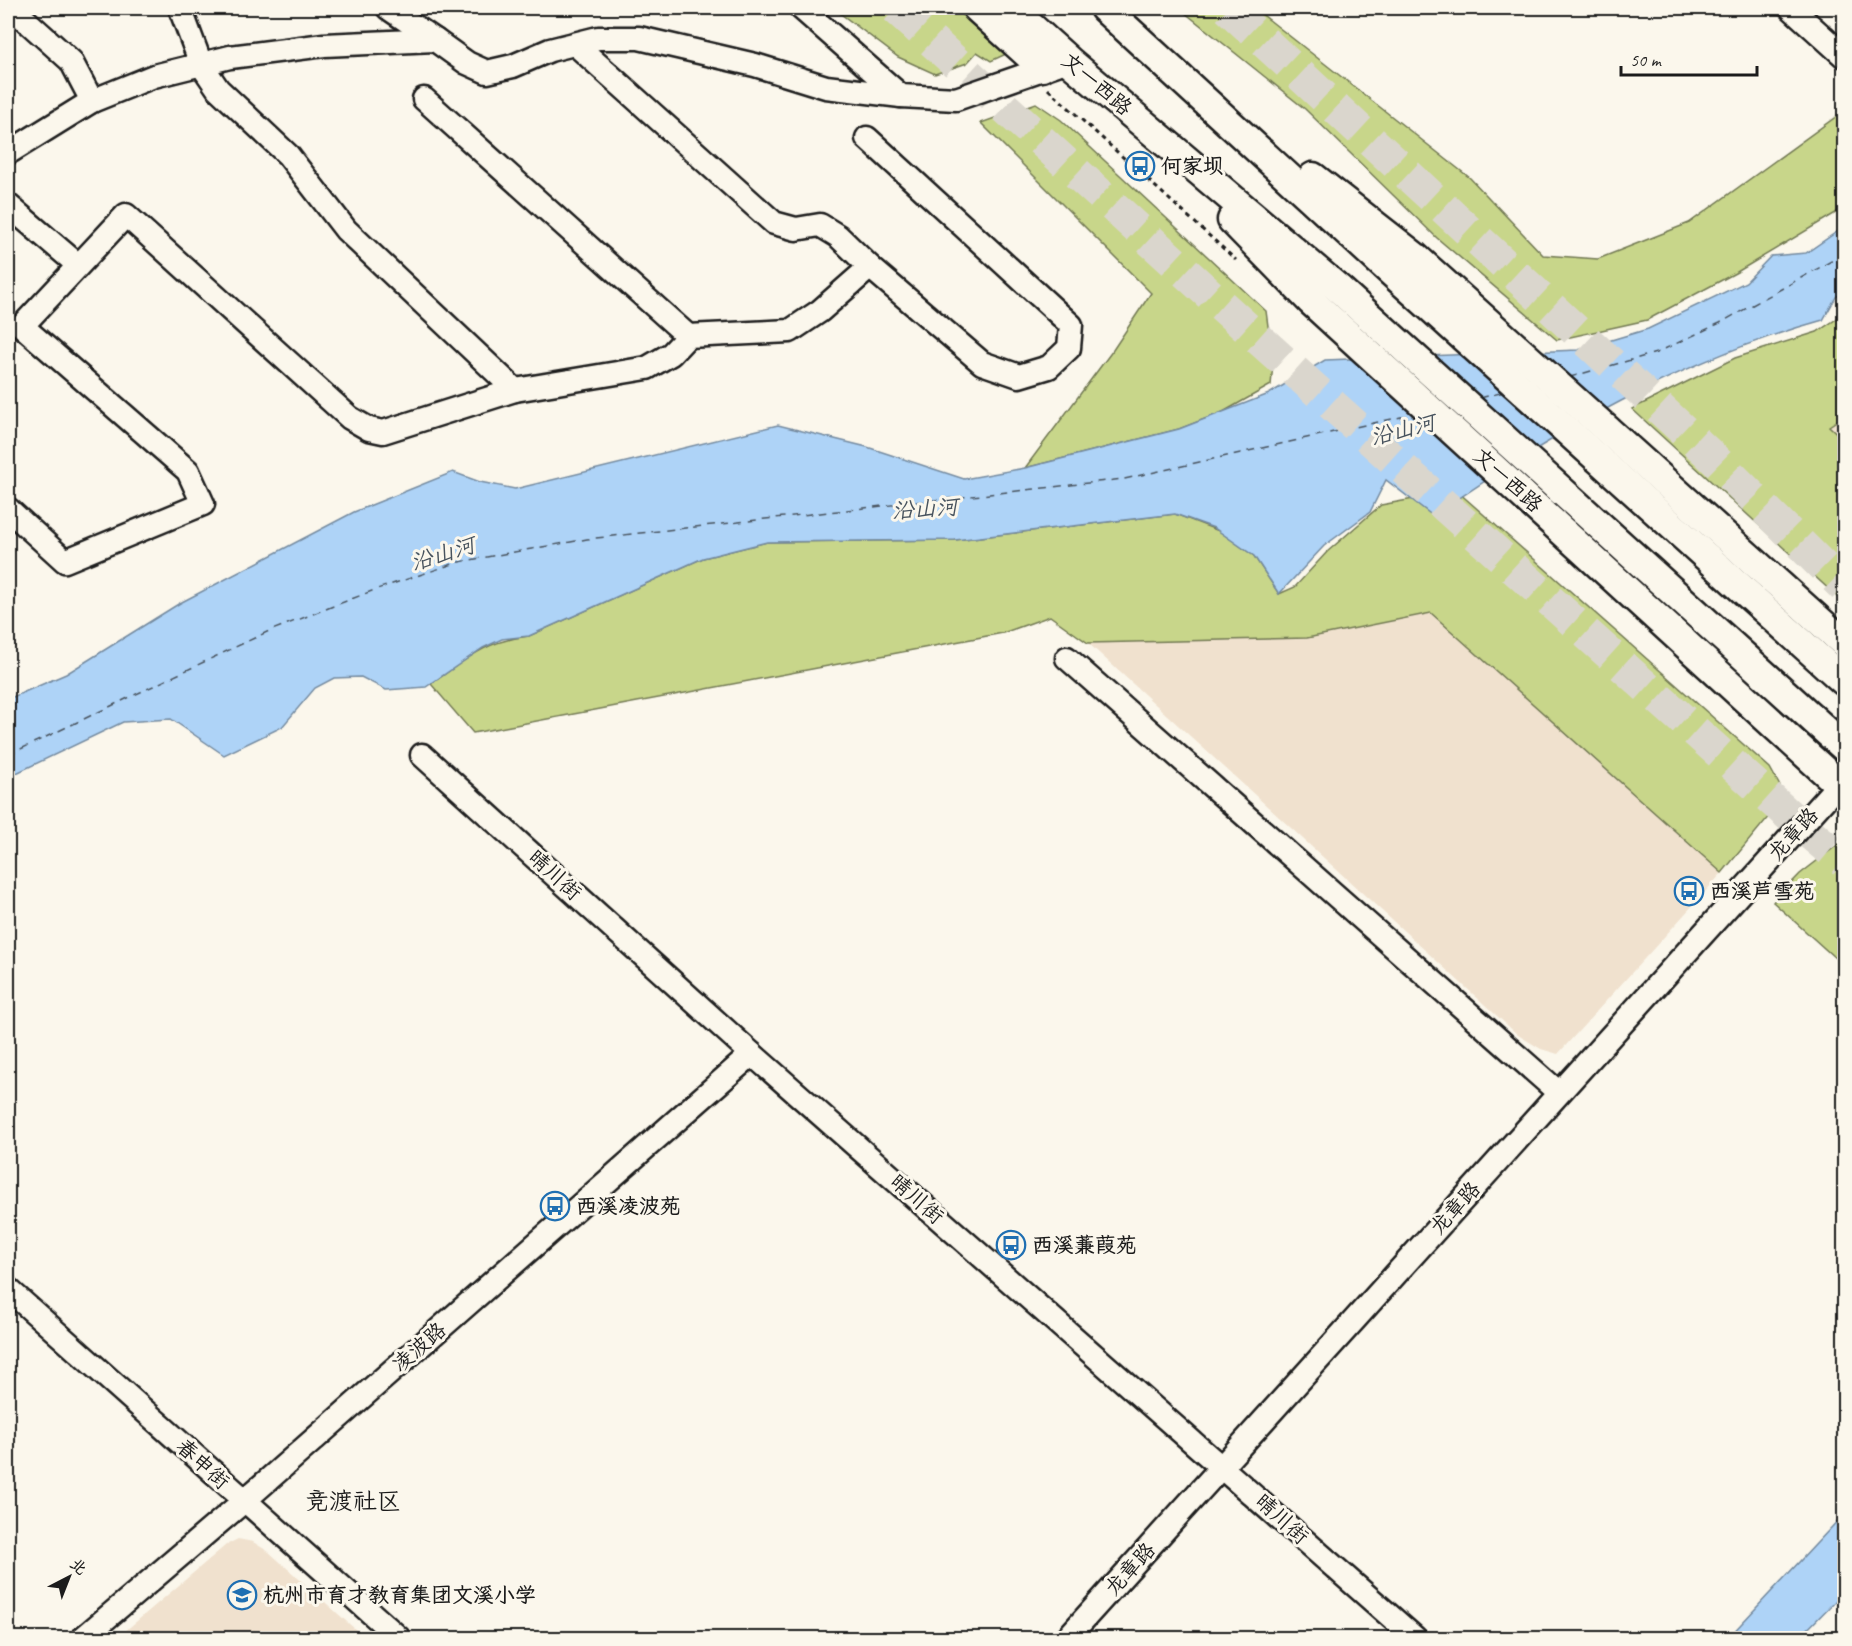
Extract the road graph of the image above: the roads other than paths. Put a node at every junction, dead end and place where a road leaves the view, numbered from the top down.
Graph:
1 (12, 8) edge
2 (180, 8) edge
3 (388, 8) edge
4 (801, 8) edge
5 (977, 8) edge
6 (1010, 8) edge
7 (1104, 8) edge
8 (1791, 8) edge
9 (1127, 19) edge
10 (435, 40) junction
11 (575, 44) junction
12 (1845, 56) edge
13 (201, 64) junction
14 (1047, 67) junction
15 (901, 96) junction
16 (424, 99) dead end
17 (92, 101) junction
18 (1229, 122) junction
19 (867, 138) dead end
20 (8, 153) edge
21 (1185, 159) junction
22 (8, 205) edge
23 (78, 265) junction
24 (870, 267) junction
25 (688, 336) junction
26 (515, 390) junction
27 (8, 509) edge
28 (1845, 643) edge
29 (1067, 658) dead end
30 (1845, 681) edge
31 (1845, 747) edge
32 (422, 755) dead end
33 (1843, 784) edge
34 (752, 1054) junction
35 (1558, 1092) junction
36 (8, 1288) edge
37 (1223, 1467) junction
38 (244, 1501) junction
39 (83, 1638) edge
40 (399, 1638) edge
41 (1067, 1638) edge
42 (1415, 1638) edge

1 - 17 street
2 - 13 street
3 - 10 street
4 - 15 street
5 - 14 main road
6 - 14 main road, 文一西路
7 - 9 main road
8 - 12 street
9 - 18 main road
10 - 11 street
10 - 13 street
11 - 15 street
11 - 24 street
13 - 17 street
13 - 26 street
14 - 15 street
14 - 21 main road, 文一西路
16 - 25 street
17 - 20 street
18 - 28 main road
18 - 30 main road
19 - 24 street
21 - 31 main road, 文一西路
21 - 33 main road, 文一西路
22 - 23 street
23 - 26 street
23 - 27 street
24 - 25 street
25 - 26 street
29 - 35 street
32 - 34 street, 晴川街
33 - 35 street, 龙章路
34 - 37 street, 晴川街
34 - 38 street, 凌波路
35 - 37 street, 龙章路
36 - 38 street, 春申街
37 - 41 street, 龙章路
37 - 42 street, 晴川街
38 - 39 street, 凌波路
38 - 40 street, 春申街

